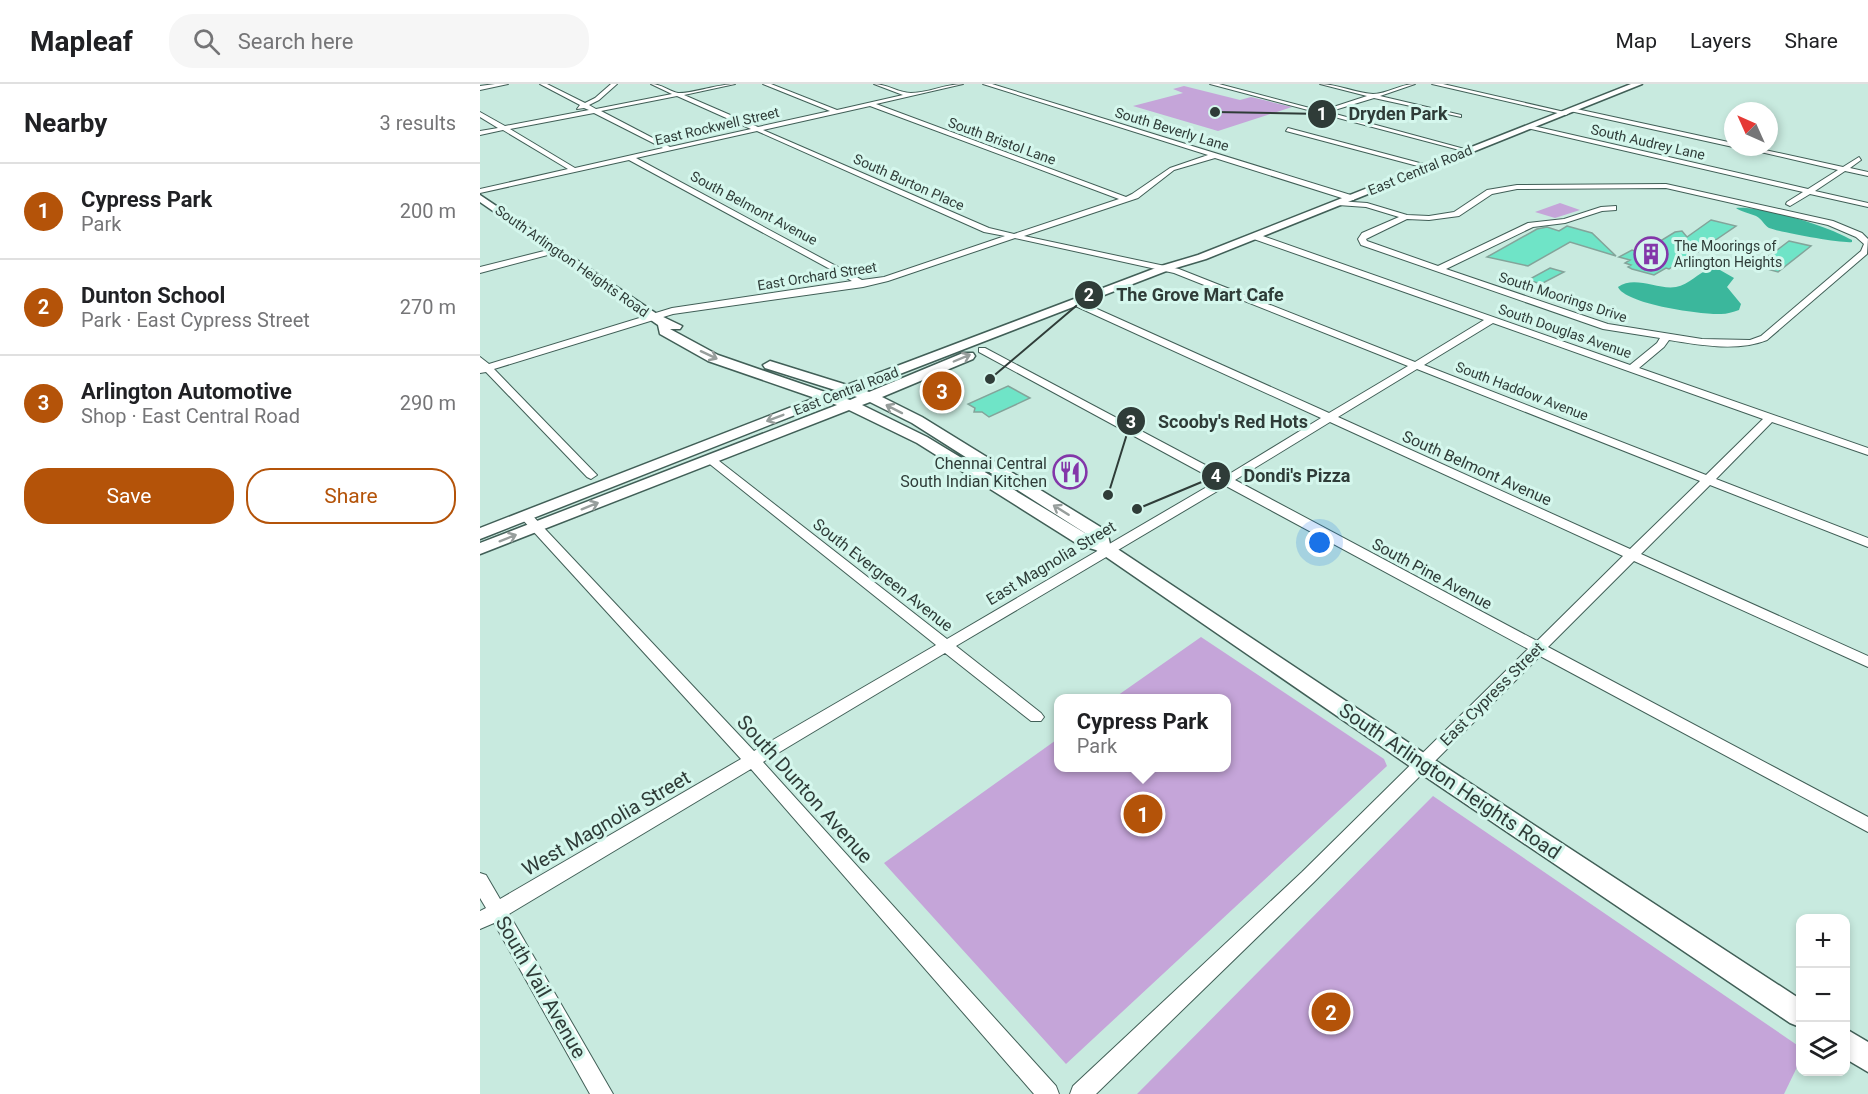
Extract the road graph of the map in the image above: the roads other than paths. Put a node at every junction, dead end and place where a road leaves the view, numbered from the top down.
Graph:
1 (505, 84) edge
2 (543, 84) edge
3 (614, 84) edge
4 (654, 84) edge
5 (732, 84) edge
6 (766, 84) edge
7 (877, 84) edge
8 (960, 84) edge
9 (986, 84) edge
10 (1213, 84) edge
11 (1323, 84) edge
12 (1413, 84) edge
13 (1435, 84) edge
14 (1638, 84) edge
15 (480, 88) edge
16 (678, 94) junction
17 (910, 95) junction
18 (1374, 96) junction
19 (598, 98) junction
20 (575, 100) junction
21 (870, 104) junction
22 (585, 105) junction
23 (596, 111) junction
24 (1569, 111) junction
25 (837, 112) junction
26 (1323, 112) junction
27 (480, 114) edge
28 (1460, 116) dead end
29 (525, 124) junction
30 (1529, 127) junction
31 (503, 129) junction
32 (757, 129) junction
33 (1288, 130) dead end
34 (480, 133) edge
35 (1724, 143) edge
36 (670, 149) junction
37 (1469, 151) junction
38 (1216, 155) junction
39 (1778, 155) edge
40 (630, 158) junction
41 (1859, 159) dead end
42 (1428, 167) junction
43 (1843, 169) junction
44 (574, 170) junction
45 (1868, 174) edge
46 (480, 191) edge
47 (1809, 192) junction
48 (1354, 197) junction
49 (480, 198) edge
50 (1126, 200) junction
51 (1338, 203) junction
52 (1790, 204) dead end
53 (1367, 205) junction
54 (1868, 205) edge
55 (1613, 208) dead end
56 (1406, 217) junction
57 (1254, 236) junction
58 (1013, 237) junction
59 (556, 250) junction
60 (1440, 268) junction
61 (1170, 269) junction
62 (480, 270) edge
63 (863, 284) junction
64 (1080, 305) junction
65 (1491, 320) junction
66 (658, 321) junction
67 (1665, 338) junction
68 (982, 350) junction
69 (482, 366) edge
70 (1416, 366) junction
71 (1631, 369) junction
72 (849, 389) junction
73 (828, 397) junction
74 (871, 397) junction
75 (850, 405) junction
76 (1770, 418) junction
77 (1328, 419) junction
78 (1868, 452) edge
79 (710, 459) junction
80 (591, 475) dead end
81 (1708, 479) junction
82 (1224, 481) junction
83 (531, 522) junction
84 (480, 529) edge
85 (480, 534) edge
86 (1868, 543) edge
87 (1105, 548) junction
88 (480, 549) edge
89 (1631, 556) junction
90 (946, 646) junction
91 (1537, 649) junction
92 (1868, 662) edge
93 (1036, 717) dead end
94 (753, 761) junction
95 (1422, 763) junction
96 (1868, 825) edge
97 (480, 881) edge
98 (498, 911) junction
99 (480, 921) edge
100 (1796, 1011) edge
101 (1850, 1047) edge
102 (1868, 1058) edge
103 (602, 1094) edge
104 (1048, 1094) edge
105 (1082, 1094) edge

1 - 15 street
2 - 20 street
3 - 19 street
4 - 16 street, South Burton Place
5 - 16 street
6 - 25 street
7 - 17 street
8 - 17 street, East Rockwell Street
9 - 38 street, South Beverly Lane
10 - 26 street
11 - 18 street
12 - 18 street
13 - 24 street
14 - 24 main road, East Central Road
16 - 23 street
16 - 32 street, South Burton Place
17 - 21 street, East Rockwell Street
18 - 26 street
18 - 28 street
19 - 20 street
19 - 22 street
20 - 22 street
21 - 25 street, East Rockwell Street
21 - 50 street, South Bristol Lane
22 - 23 street
22 - 29 street
23 - 29 street
23 - 36 street
24 - 30 main road, East Central Road
24 - 35 street
25 - 32 street, East Rockwell Street
26 - 37 street
27 - 31 street
29 - 31 street
30 - 37 main road, East Central Road
30 - 47 street, South Audrey Lane
31 - 34 street
31 - 44 street
32 - 36 street, East Rockwell Street
32 - 58 street, South Burton Place
33 - 42 street
36 - 40 street, East Rockwell Street
37 - 42 main road, East Central Road
38 - 48 street, South Beverly Lane
38 - 50 street, East Orchard Street
39 - 43 street
40 - 44 street, East Rockwell Street
40 - 63 street, South Belmont Avenue
41 - 43 street
42 - 48 main road, East Central Road
43 - 45 street
43 - 47 street
44 - 46 street, East Rockwell Street
47 - 52 street
47 - 54 street, South Audrey Lane
48 - 51 main road, East Central Road
48 - 53 street
49 - 59 main road, South Arlington Heights Road
50 - 58 street, East Orchard Street
51 - 53 street
51 - 57 main road, East Central Road
53 - 56 street
55 - 60 street
56 - 60 street, South Moorings Drive
56 - 67 street, South Moorings Drive
57 - 61 main road, East Central Road
57 - 65 street, South Douglas Avenue
58 - 61 street, South Burton Place
58 - 63 street, East Orchard Street
59 - 62 street
59 - 66 main road, South Arlington Heights Road
60 - 67 street, South Moorings Drive
61 - 64 main road, East Central Road
61 - 70 street, South Haddow Avenue
63 - 66 street, East Orchard Street
64 - 68 main road, East Central Road
64 - 72 main road, East Central Road
64 - 77 street, South Belmont Avenue
65 - 70 street, East Magnolia Street
65 - 71 street, South Douglas Avenue
66 - 69 street, East Orchard Street
66 - 72 main road, South Arlington Heights Road
66 -> 73 main road, South Arlington Heights Road
67 - 71 street
74 -> 68 main road, East Central Road
68 - 82 street, South Pine Avenue
69 - 80 street
70 - 77 street, East Magnolia Street
70 - 81 street, South Haddow Avenue
71 - 76 street, South Douglas Avenue
72 - 73 main road, East Central Road
72 - 74 main road, South Arlington Heights Road
73 - 75 main road, South Arlington Heights Road
73 -> 83 main road, East Central Road
74 - 75 main road, East Central Road
87 -> 74 main road, South Arlington Heights Road
75 - 79 main road, East Central Road
75 - 87 main road, South Arlington Heights Road
76 - 78 street, South Douglas Avenue
76 - 81 street, East Cypress Street
77 - 82 street, East Magnolia Street
77 - 89 street, South Belmont Avenue
83 -> 79 main road, East Central Road
79 - 90 street, South Evergreen Avenue
81 - 86 street, South Haddow Avenue
81 - 89 street, East Cypress Street
82 - 87 street, East Magnolia Street
82 - 91 street, South Pine Avenue
83 - 84 main road
83 - 85 main road
88 -> 83 main road
83 - 94 street, South Dunton Avenue
87 - 90 street, East Magnolia Street
87 - 95 main road, South Arlington Heights Road
89 - 91 street, East Cypress Street
89 - 92 street, South Belmont Avenue
90 - 93 street, South Evergreen Avenue
90 - 94 street, East Magnolia Street
91 - 95 street, East Cypress Street
91 - 96 street, South Pine Avenue
94 - 98 street, West Magnolia Street
94 - 104 street, South Dunton Avenue
95 - 100 main road, South Arlington Heights Road
95 - 105 street, East Cypress Street
97 - 98 street, South Vail Avenue
98 - 99 street, West Magnolia Street
98 - 103 street, South Vail Avenue
101 - 102 main road

